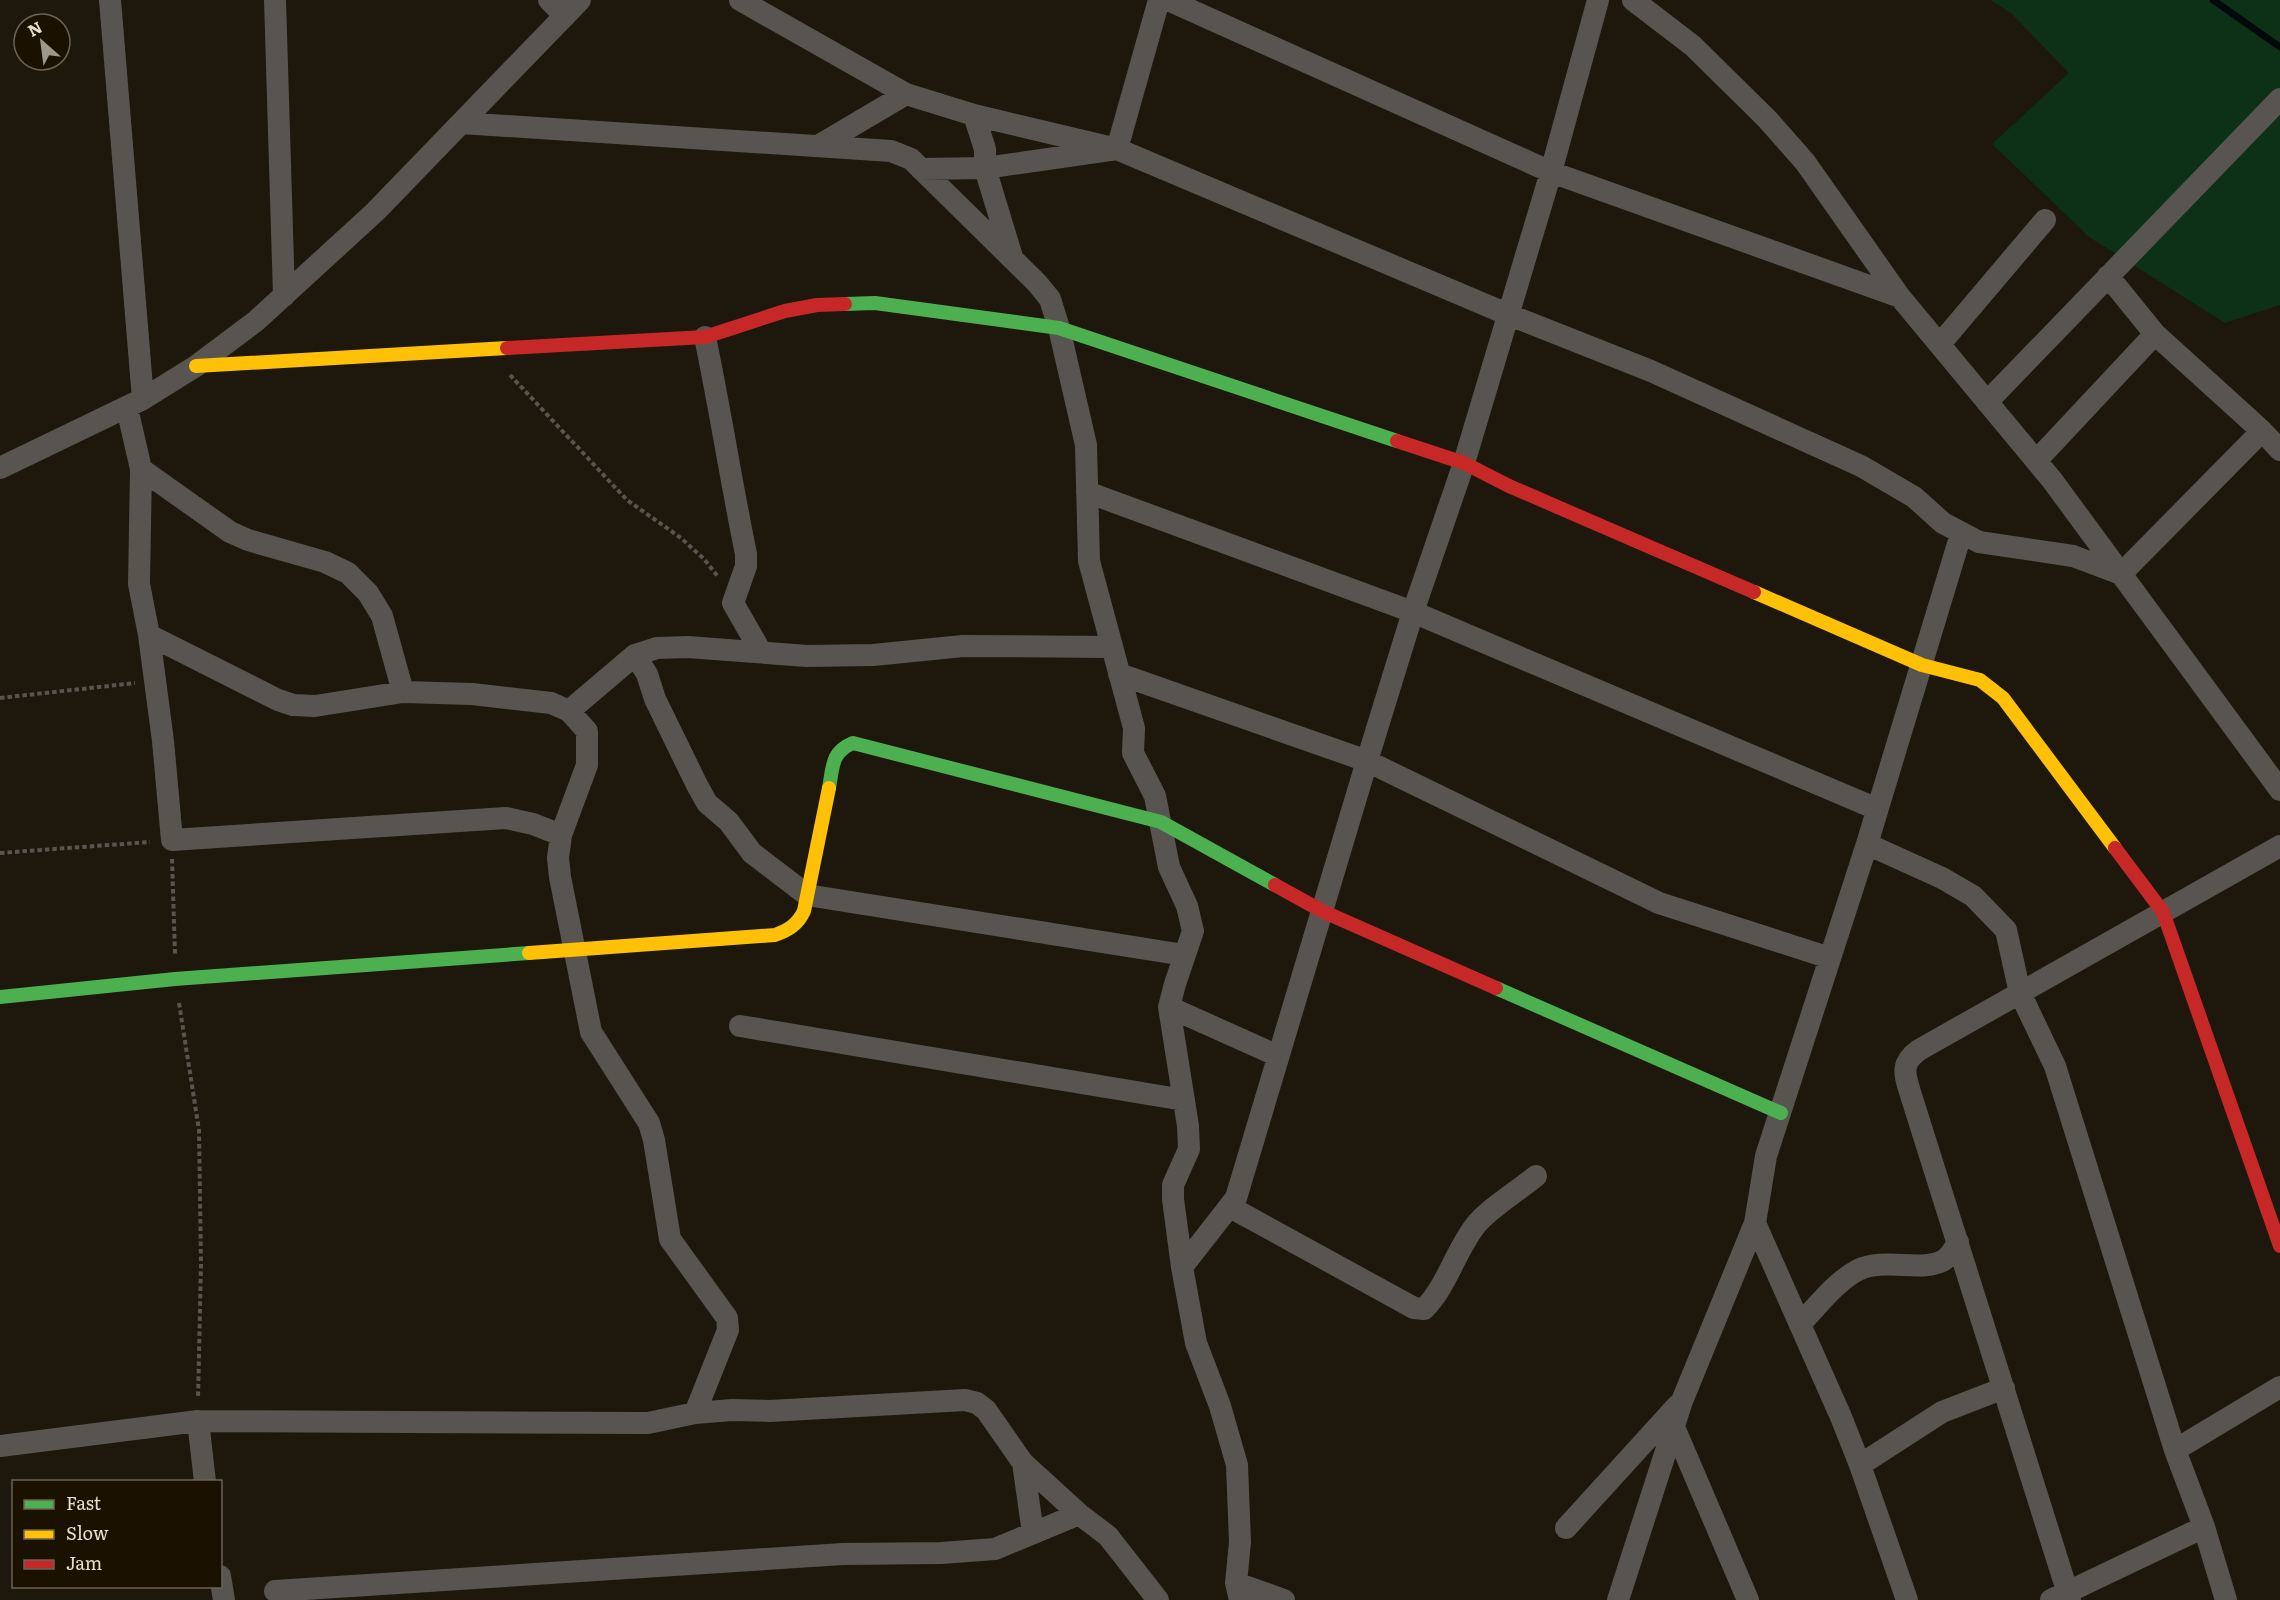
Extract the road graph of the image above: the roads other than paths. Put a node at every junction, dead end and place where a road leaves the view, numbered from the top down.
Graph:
1 (110, 0) edge
2 (275, 0) edge
3 (549, 0) edge
4 (740, 0) edge
5 (1159, 0) edge
6 (1168, 0) edge
7 (1598, 0) edge
8 (1633, 0) edge
9 (573, 8) edge
10 (906, 94) junction
11 (2280, 99) edge
12 (974, 115) junction
13 (460, 123) junction
14 (818, 146) junction
15 (1117, 149) junction
16 (985, 168) junction
17 (921, 170) junction
18 (1551, 172) junction
19 (2045, 220) dead end
20 (1014, 261) junction
21 (2108, 276) junction
22 (284, 296) junction
23 (1900, 297) junction
24 (1507, 314) junction
25 (1059, 328) junction
26 (2155, 334) junction
27 (705, 337) junction
28 (1940, 344) junction
29 (195, 366) junction
30 (1987, 402) junction
31 (135, 403) junction
32 (2262, 431) junction
33 (2280, 450) edge
34 (2036, 461) junction
35 (1464, 463) junction
36 (0, 468) edge
37 (141, 469) junction
38 (1087, 492) junction
39 (1961, 534) junction
40 (2121, 574) junction
41 (1413, 612) junction
42 (149, 635) junction
43 (1112, 647) junction
44 (761, 652) junction
45 (635, 655) junction
46 (1922, 665) junction
47 (1119, 674) junction
48 (403, 692) junction
49 (569, 711) junction
50 (1367, 760) junction
51 (2280, 789) edge
52 (1877, 809) junction
53 (1161, 822) junction
54 (561, 835) junction
55 (1867, 843) junction
56 (2280, 846) edge
57 (807, 895) junction
58 (1322, 911) junction
59 (2163, 912) junction
60 (573, 950) junction
61 (1184, 955) junction
62 (1830, 958) junction
63 (2020, 993) junction
64 (0, 998) edge
65 (1169, 1007) junction
66 (740, 1026) dead end
67 (1278, 1056) junction
68 (1184, 1100) junction
69 (1781, 1113) junction
70 (1536, 1176) dead end
71 (1230, 1207) junction
72 (1755, 1223) junction
73 (1958, 1242) junction
74 (2280, 1246) edge
75 (1182, 1267) junction
76 (1800, 1324) junction
77 (2280, 1387) edge
78 (2004, 1388) junction
79 (1682, 1401) junction
80 (695, 1413) junction
81 (198, 1420) junction
82 (1674, 1427) junction
83 (0, 1446) edge
84 (2175, 1450) junction
85 (1023, 1463) junction
86 (1860, 1465) junction
87 (205, 1480) edge
88 (1079, 1514) junction
89 (2204, 1527) junction
90 (1566, 1528) dead end
91 (1032, 1533) junction
92 (275, 1591) dead end
93 (1238, 1592) edge
94 (2063, 1597) edge
95 (1158, 1600) edge
96 (1284, 1600) edge
97 (1618, 1600) edge
98 (1748, 1600) edge
99 (1907, 1600) edge
100 (2226, 1600) edge

1 - 31 street
2 - 22 street
3 - 9 street
4 - 10 street
5 - 15 street
6 - 18 street
7 - 18 street
8 - 23 street
9 - 13 street
10 - 12 street
10 - 14 street
11 - 21 street
12 - 15 street
12 - 16 street
13 - 14 street
13 - 22 street
14 - 17 street
15 - 16 street
15 - 24 street
16 - 17 street
16 - 20 street
17 - 20 street
18 - 23 street
18 - 24 street
19 - 28 street
20 - 25 street
21 - 26 street
21 - 30 street
22 - 29 street
23 - 28 street
24 - 35 street
24 - 39 street
25 - 27 street
25 - 35 street
25 - 38 street
26 - 32 street
26 - 34 street
27 - 29 street
27 - 44 street
28 - 30 street
29 - 31 street
30 - 34 street
31 - 36 street
31 - 37 street
32 - 33 street
32 - 40 street
34 - 40 street
35 - 41 street
35 - 46 street
37 - 42 street
37 - 48 street
38 - 41 street
38 - 43 street
39 - 40 street
39 - 46 street
40 - 51 street
41 - 50 street
41 - 52 street
42 - 48 street
42 - 54 street
43 - 44 street
43 - 47 street
44 - 45 street
45 - 49 street
45 - 57 street
46 - 52 street
46 - 59 street
47 - 50 street
47 - 53 street
48 - 49 street
49 - 54 street
50 - 58 street
50 - 62 street
52 - 55 street
53 - 57 street
53 - 58 street
53 - 61 street
54 - 60 street
55 - 62 street
55 - 63 street
56 - 59 street
57 - 60 street
57 - 61 street
58 - 67 street
58 - 69 street
59 - 63 street
59 - 74 street
60 - 64 street
60 - 80 street
61 - 65 street
62 - 69 street
63 - 73 street
63 - 84 street
65 - 67 street
65 - 68 street
66 - 68 street
67 - 71 street
68 - 75 street
69 - 72 street
70 - 71 street
71 - 75 street
72 - 76 street
72 - 79 street
73 - 76 street
73 - 78 street
75 - 93 street
76 - 86 street
77 - 84 street
78 - 86 street
78 - 94 street
79 - 82 street
79 - 90 street
80 - 81 street
80 - 85 street
81 - 83 street
81 - 87 street
82 - 97 street
82 - 98 street
84 - 89 street
85 - 88 street
85 - 91 street
86 - 99 street
88 - 91 street
88 - 95 street
89 - 94 street
89 - 100 street
91 - 92 street
93 - 96 street

